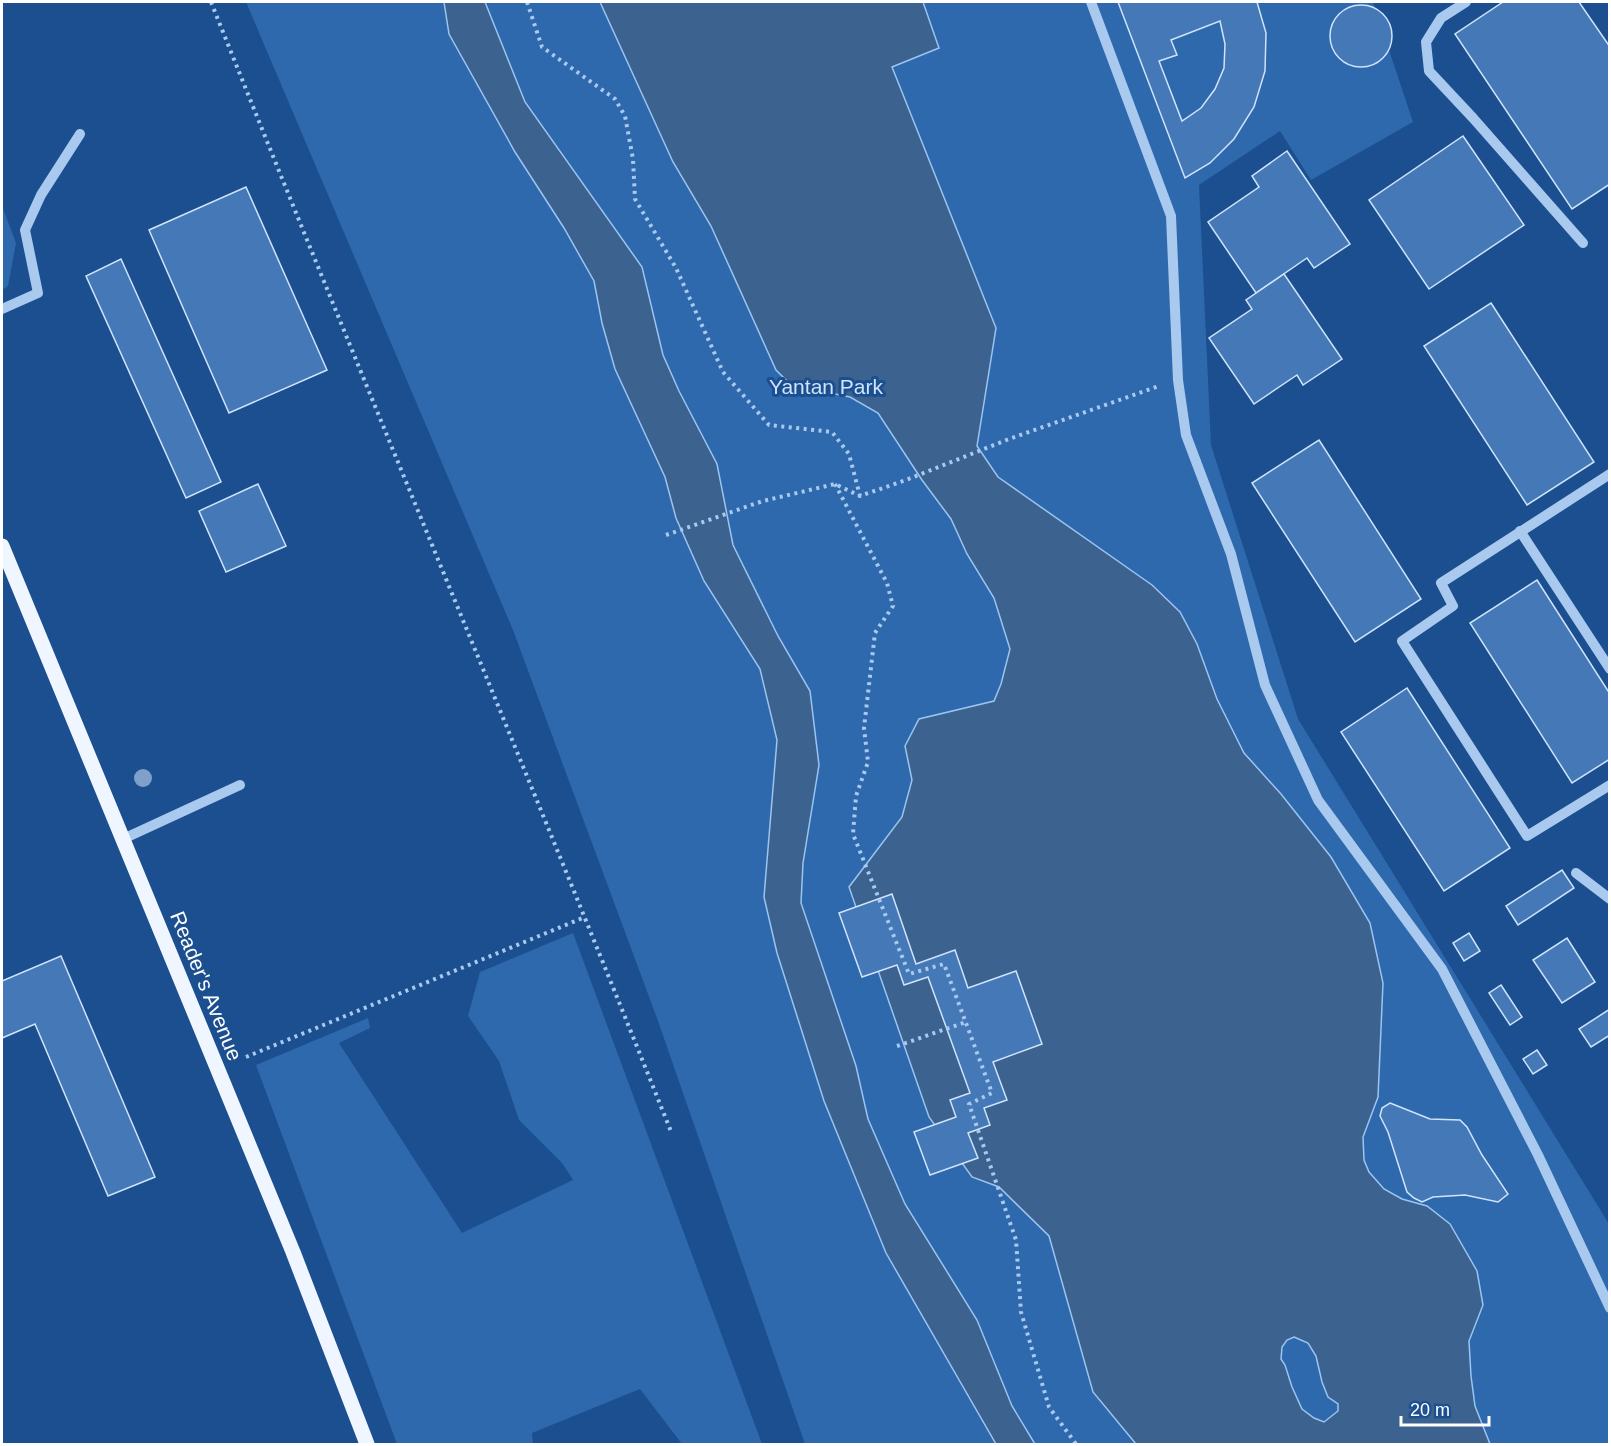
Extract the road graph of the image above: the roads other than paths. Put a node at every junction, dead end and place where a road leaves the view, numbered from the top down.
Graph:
1 (1091, 2) edge
2 (1466, 2) edge
3 (80, 134) dead end
4 (1583, 243) dead end
5 (2, 309) edge
6 (1610, 474) edge
7 (1521, 531) junction
8 (2, 546) edge
9 (1610, 669) edge
10 (1610, 784) edge
11 (240, 785) dead end
12 (123, 840) junction
13 (1576, 873) dead end
14 (1610, 900) edge
15 (1610, 1308) edge
16 (367, 1444) edge

1 - 15 street
2 - 4 street
3 - 5 street
6 - 7 street
7 - 9 street
7 - 10 street
8 - 12 main road, Reader's Avenue
11 - 12 street
12 - 16 main road, Reader's Avenue
13 - 14 street

